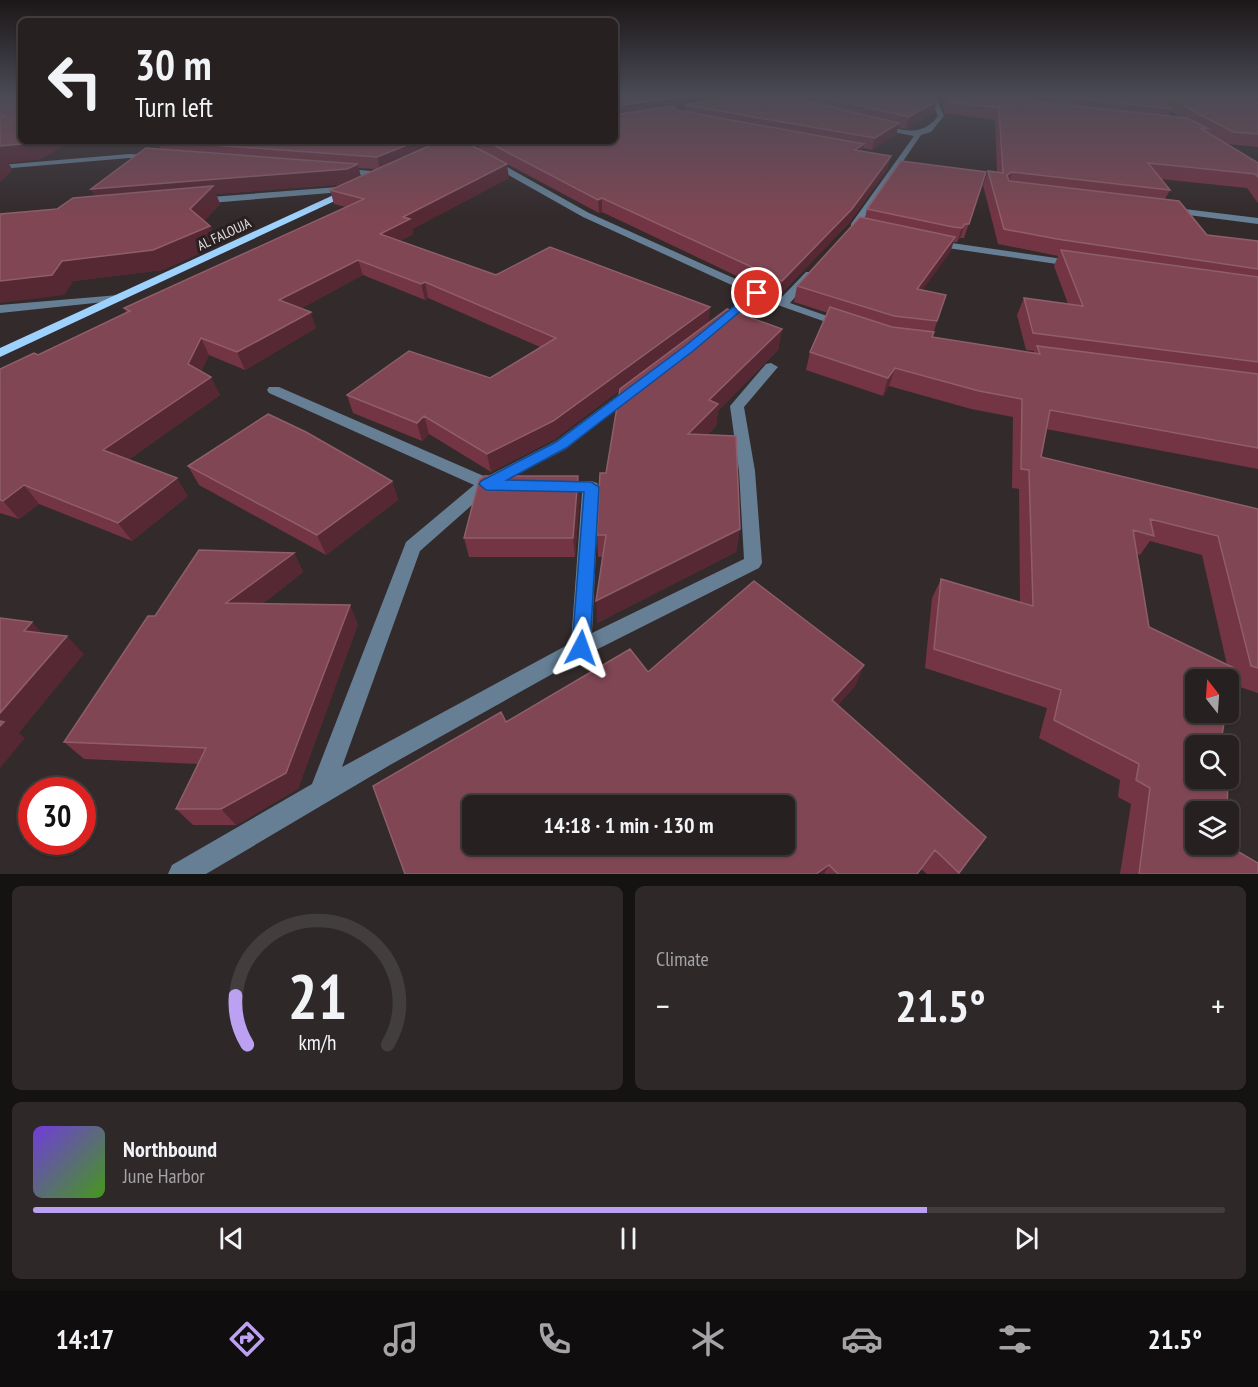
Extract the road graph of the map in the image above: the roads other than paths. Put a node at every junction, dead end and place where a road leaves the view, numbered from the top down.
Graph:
1 (913, 135) edge
2 (918, 136) joint
3 (476, 154) edge
4 (165, 158) edge
5 (891, 158) edge
6 (902, 160) junction
7 (0, 167) edge
8 (325, 170) edge
9 (392, 170) edge
10 (381, 175) junction
11 (354, 188) junction
12 (191, 201) edge
13 (1155, 209) edge
14 (1258, 221) edge
15 (854, 226) junction
16 (875, 231) edge
17 (846, 235) edge
18 (917, 240) edge
19 (1086, 266) edge
20 (814, 269) edge
21 (757, 293) junction
22 (119, 298) junction
23 (782, 304) junction
24 (0, 309) edge
25 (856, 328) edge
26 (706, 335) edge
27 (0, 353) edge
28 (771, 367) dead end
29 (646, 381) edge
30 (274, 390) dead end
31 (486, 484) junction
32 (521, 485) edge
33 (545, 486) edge
34 (581, 648) junction
35 (321, 792) junction
36 (181, 874) edge

1 - 2 street
2 - 6 street
3 - 21 street
4 - 7 street
5 - 6 street
6 - 15 street
8 - 10 street
9 - 10 main road, AL FALOUJA
10 - 11 main road, AL FALOUJA
11 - 12 street
11 - 22 main road, AL FALOUJA
13 - 14 street
15 - 16 street
15 - 17 street
18 - 19 street
20 - 23 street
21 - 23 street
21 - 26 street
22 - 24 street
22 - 27 main road, AL FALOUJA
23 - 25 street
28 - 34 street
29 - 31 street
30 - 31 street
31 - 32 street
31 - 35 street
33 - 34 street
34 - 35 street
35 - 36 street

